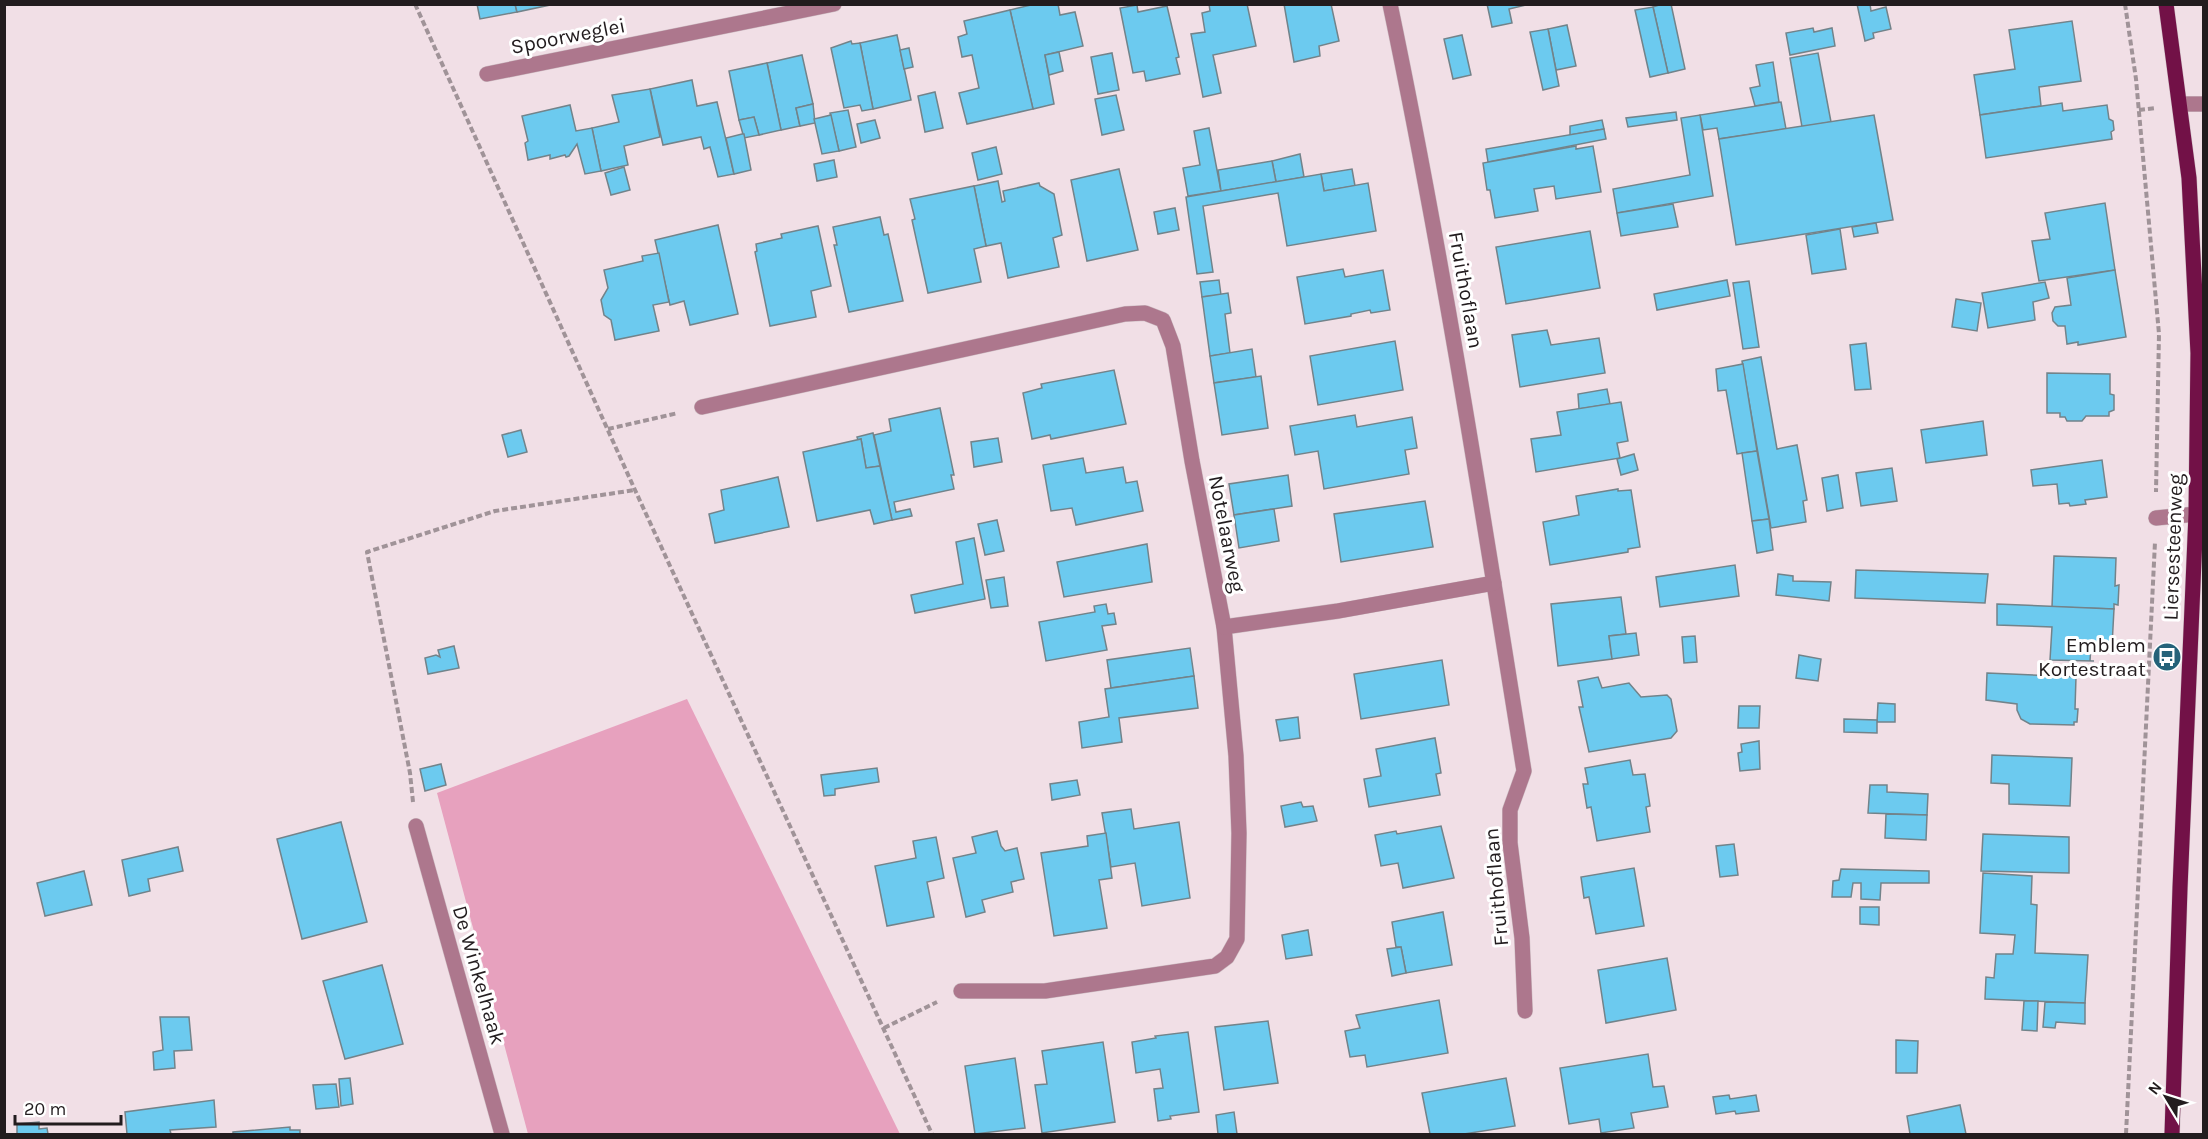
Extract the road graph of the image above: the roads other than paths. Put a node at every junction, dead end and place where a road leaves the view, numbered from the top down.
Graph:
1 (834, 4) edge
2 (1390, 4) edge
3 (2166, 4) edge
4 (487, 74) dead end
5 (2181, 104) junction
6 (2204, 104) edge
7 (702, 407) road end
8 (2196, 514) junction
9 (2156, 518) road end
10 (1494, 583) junction
11 (1224, 627) junction
12 (416, 826) road end
13 (961, 991) road end
14 (1525, 1011) dead end
15 (502, 1134) edge
16 (2172, 1134) edge

1 - 4 street, Spoorweglei
2 - 10 street, Fruithoflaan
3 - 5 main road, Liersesteenweg
5 - 6 street
5 - 8 main road, Liersesteenweg
7 - 11 street, Notelaarweg
8 - 9 street
8 - 16 main road, Liersesteenweg
10 - 11 street
10 - 14 street, Fruithoflaan
11 - 13 street, Notelaarweg
12 - 15 street, De Winkelhaak

